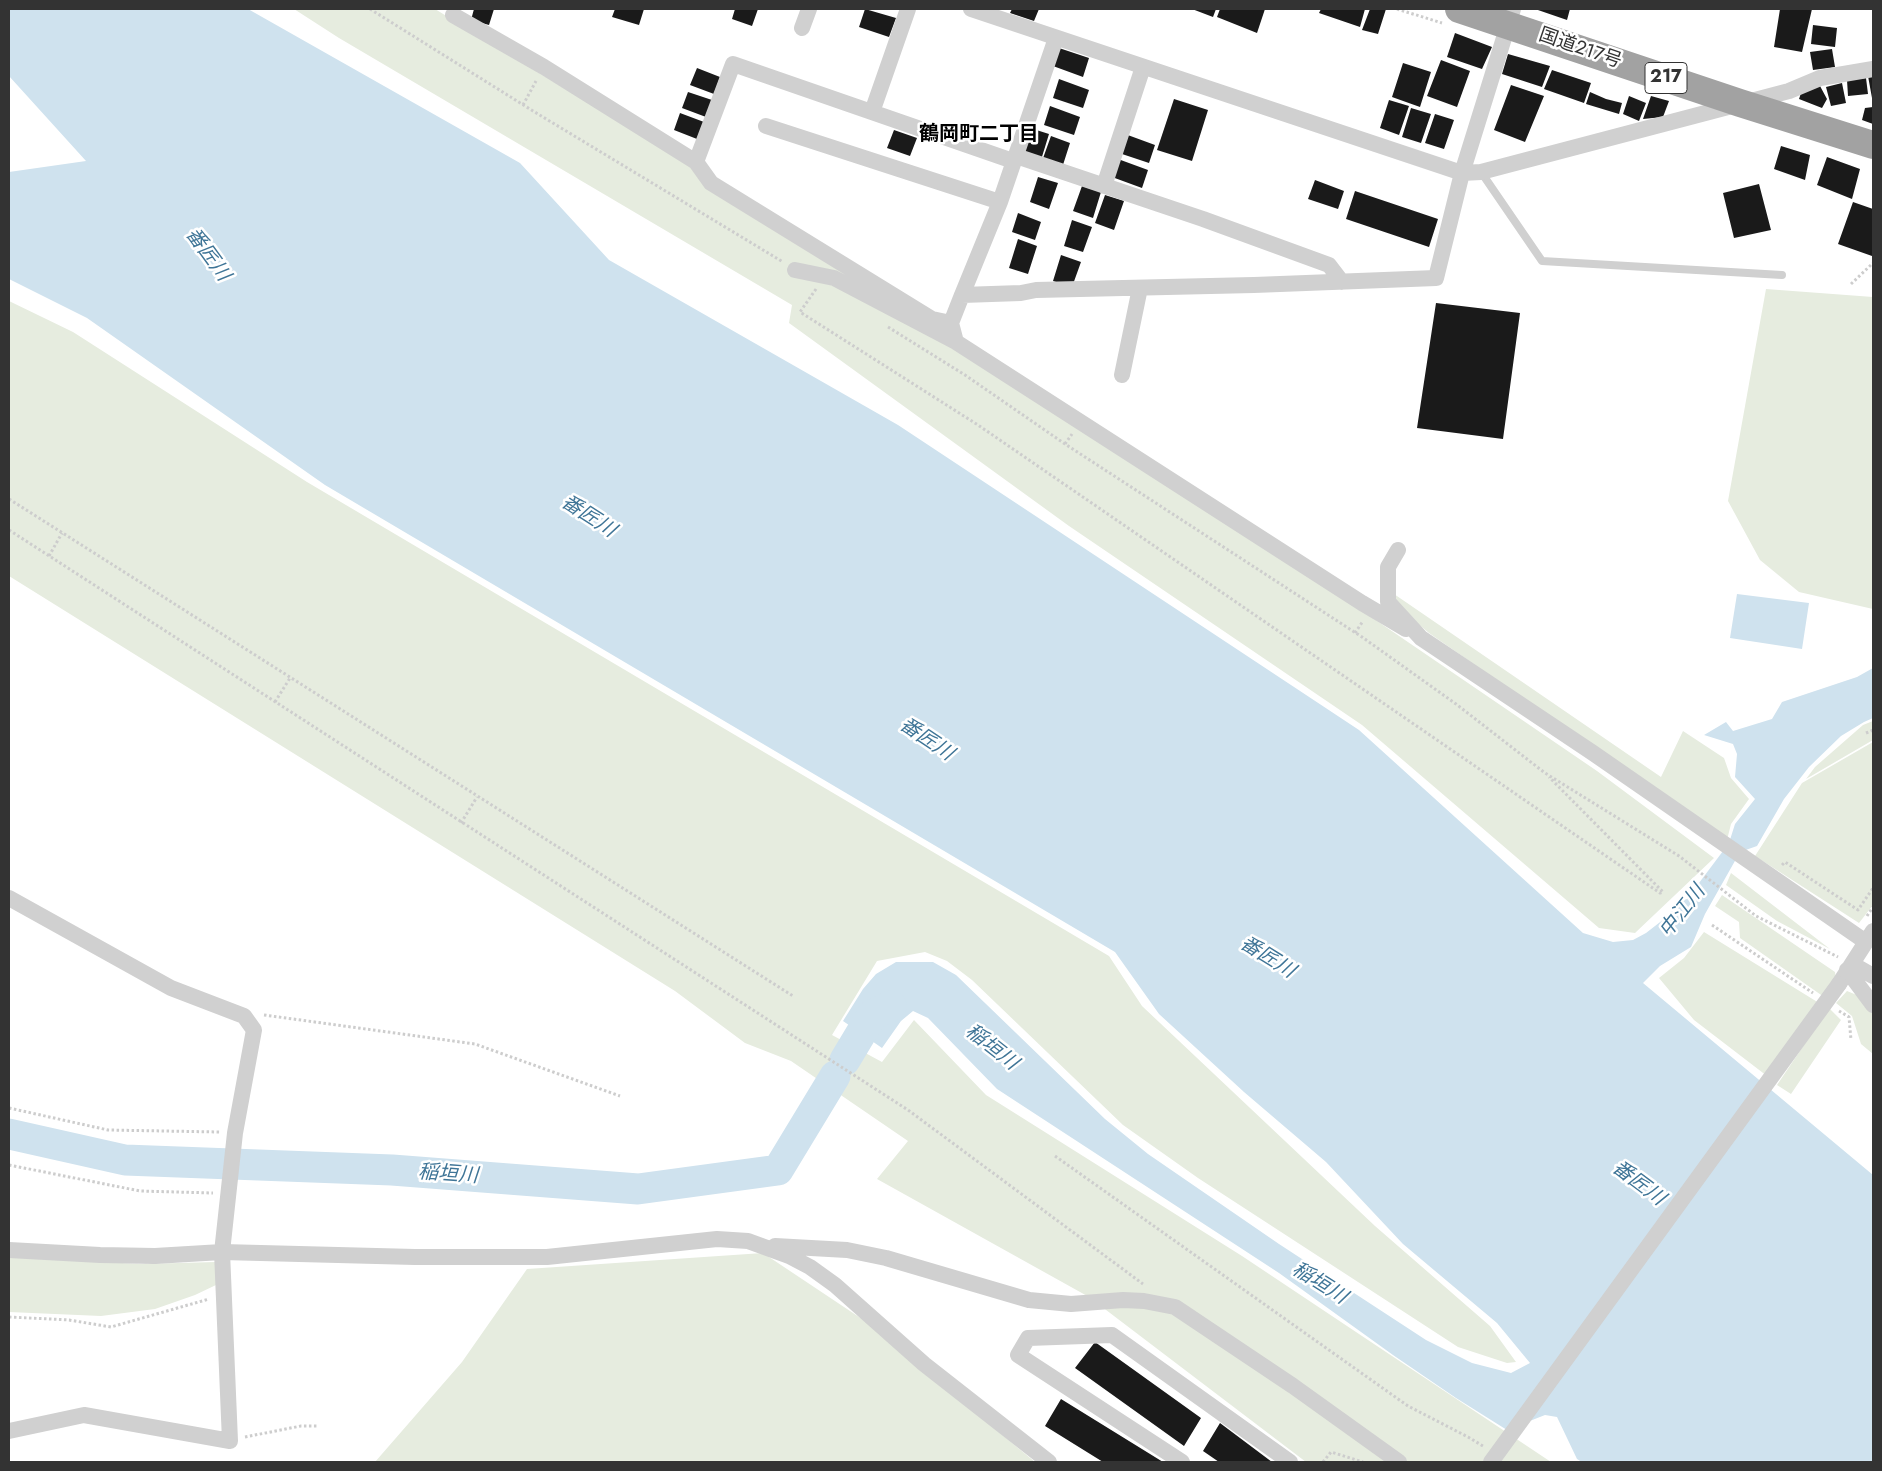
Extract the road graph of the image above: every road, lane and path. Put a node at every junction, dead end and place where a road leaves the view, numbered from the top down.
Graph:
1 (370, 9) edge
2 (809, 9) edge
3 (908, 9) edge
4 (971, 9) edge
5 (1459, 9) edge
6 (453, 15) dead end
7 (1510, 17) edge
8 (802, 28) dead end
9 (1056, 38) junction
10 (544, 67) junction
11 (1143, 67) junction
12 (1873, 69) edge
13 (1740, 103) junction
14 (523, 105) junction
15 (872, 112) junction
16 (766, 126) dead end
17 (1873, 145) edge
18 (1014, 158) junction
19 (696, 162) junction
20 (1481, 172) junction
21 (1462, 173) junction
22 (1104, 186) junction
23 (1000, 202) junction
24 (1873, 263) edge
25 (795, 270) junction
26 (1782, 275) dead end
27 (1342, 282) junction
28 (1852, 284) dead end
29 (1140, 288) junction
30 (962, 295) junction
31 (951, 323) junction
32 (884, 325) dead end
33 (956, 342) junction
34 (1122, 375) dead end
35 (9, 499) edge
36 (9, 530) edge
37 (62, 533) junction
38 (1398, 550) dead end
39 (49, 556) junction
40 (1421, 638) junction
41 (290, 678) junction
42 (274, 702) junction
43 (1873, 730) edge
44 (1866, 733) dead end
45 (1546, 773) junction
46 (477, 796) junction
47 (461, 823) junction
48 (1785, 862) dead end
49 (1873, 888) edge
50 (9, 898) edge
51 (1712, 925) dead end
52 (1869, 936) edge
53 (1846, 973) junction
54 (1873, 976) edge
55 (1816, 995) dead end
56 (793, 996) dead end
57 (1873, 1005) edge
58 (1832, 1006) dead end
59 (249, 1023) junction
60 (1852, 1040) dead end
61 (620, 1096) dead end
62 (9, 1108) edge
63 (235, 1134) junction
64 (1055, 1156) dead end
65 (9, 1165) edge
66 (229, 1192) junction
67 (762, 1245) junction
68 (9, 1250) edge
69 (222, 1252) junction
70 (1143, 1284) dead end
71 (224, 1294) junction
72 (9, 1317) edge
73 (317, 1426) dead end
74 (9, 1430) edge
75 (230, 1441) junction
76 (1484, 1447) dead end
77 (1049, 1462) edge
78 (1182, 1462) edge
79 (1290, 1462) edge
80 (1323, 1462) edge
81 (1362, 1462) edge
82 (1399, 1462) edge
83 (1492, 1462) edge

1 - 14 path
2 - 8 street
3 - 15 street
4 - 9 street
5 - 7 highway, 国道217号 / 217
6 - 10 street
7 - 13 highway, 国道217号 / 217
7 - 21 street
9 - 11 street
9 - 18 street
10 - 14 path
10 - 19 street
11 - 21 street
11 - 22 street
12 - 13 street
13 - 17 highway, 国道217号 / 217
13 - 20 street
14 - 25 path
15 - 18 street
15 - 19 street
16 - 23 street
18 - 22 street
18 - 23 street
19 - 31 street
20 - 21 street
20 - 26 lane
21 - 27 street
22 - 27 street
23 - 30 street
24 - 28 path
25 - 33 street
25 - 45 path
27 - 29 street
29 - 30 street
29 - 34 street
30 - 31 street
31 - 33 street
32 - 45 path
33 - 40 street
35 - 37 path
36 - 39 path
37 - 39 path
37 - 41 path
38 - 40 street
39 - 42 path
40 - 52 street
41 - 42 path
41 - 46 path
42 - 47 path
43 - 44 path
45 - 53 path
46 - 47 path
46 - 56 path
47 - 70 path
48 - 49 path
50 - 59 street
51 - 55 path
52 - 53 street
53 - 54 street
53 - 57 street
53 - 83 street, bridge
58 - 60 path
59 - 61 path
59 - 63 street
62 - 63 path
63 - 66 street
64 - 76 path
65 - 66 path
66 - 69 street
67 - 69 street
67 - 77 street
67 - 82 street
68 - 69 street
69 - 71 street
71 - 72 path
71 - 75 street
73 - 75 path
74 - 75 street
78 - 79 street
80 - 81 path

